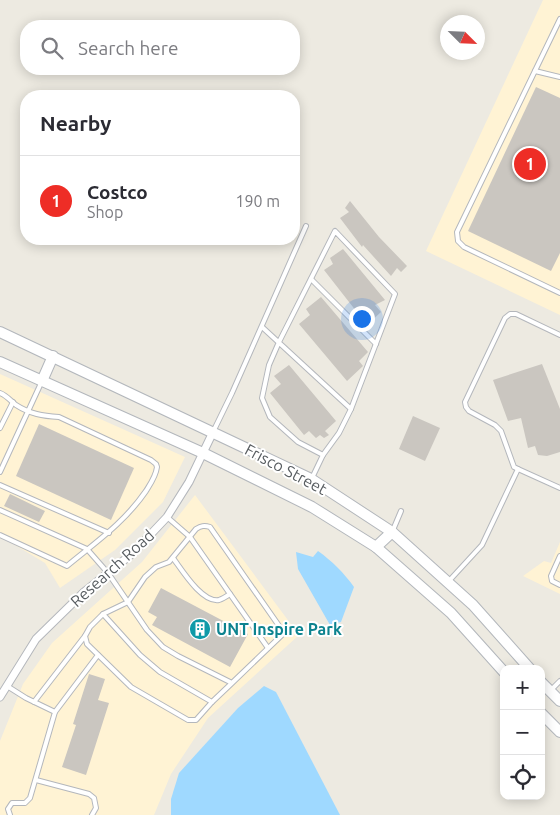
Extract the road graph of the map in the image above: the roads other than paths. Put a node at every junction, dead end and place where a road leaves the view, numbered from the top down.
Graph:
1 (560, 19) edge
2 (535, 71) junction
3 (560, 77) edge
4 (306, 226) dead end
5 (300, 240) edge
6 (298, 245) edge
7 (311, 279) junction
8 (560, 293) edge
9 (262, 327) junction
10 (0, 332) edge
11 (560, 335) edge
12 (279, 342) junction
13 (376, 344) junction
14 (54, 356) junction
15 (0, 362) edge
16 (42, 381) junction
17 (0, 393) edge
18 (13, 402) junction
19 (351, 409) junction
20 (28, 411) junction
21 (0, 428) edge
22 (213, 432) junction
23 (203, 453) junction
24 (323, 455) junction
25 (518, 469) junction
26 (0, 472) edge
27 (312, 479) junction
28 (0, 485) edge
29 (560, 488) edge
30 (0, 510) edge
31 (401, 511) dead end
32 (167, 517) junction
33 (392, 532) junction
34 (109, 533) junction
35 (0, 535) edge
36 (190, 537) junction
37 (376, 547) junction
38 (87, 549) junction
39 (560, 556) edge
40 (173, 558) junction
41 (108, 573) junction
42 (448, 583) junction
43 (560, 585) edge
44 (230, 594) junction
45 (128, 602) junction
46 (104, 614) junction
47 (85, 636) junction
48 (268, 648) junction
49 (98, 655) junction
50 (526, 665) edge
51 (500, 668) edge
52 (560, 681) edge
53 (232, 683) junction
54 (6, 686) junction
55 (545, 686) edge
56 (550, 691) junction
57 (0, 697) edge
58 (560, 701) edge
59 (34, 702) junction
60 (212, 702) junction
61 (55, 712) junction
62 (545, 717) edge
63 (560, 732) edge
64 (36, 780) junction
65 (10, 815) edge
66 (92, 815) edge

1 - 2 lane
2 - 3 lane
2 - 8 lane
4 - 5 lane
6 - 9 lane
7 - 12 lane
7 - 13 lane
7 - 13 lane
9 - 12 lane
9 - 22 lane
10 - 14 street, Frisco Street
11 - 25 lane
12 - 19 lane
12 - 24 lane
13 - 19 lane
14 - 16 street
14 - 22 street, Frisco Street
15 - 16 street, Frisco Street
16 - 20 lane
16 - 23 street, Frisco Street
17 - 18 lane
18 - 20 lane
18 - 21 lane
19 - 24 lane
20 - 26 lane
20 - 34 lane
22 - 23 street, Research Road
22 - 27 street, Frisco Street
23 - 32 street, Research Road
23 - 37 street, Frisco Street
24 - 27 lane
25 - 29 lane
25 - 42 lane
27 - 33 street, Frisco Street
28 - 34 lane
30 - 38 lane
31 - 33 lane
32 - 36 lane
32 - 41 street, Research Road
33 - 37 street
33 - 42 street, Frisco Street
34 - 38 lane
35 - 38 lane
36 - 40 lane
36 - 44 lane
36 - 48 lane
37 - 51 street, Frisco Street
38 - 41 lane
39 - 43 lane
40 - 44 lane
40 - 45 lane
41 - 45 lane
41 - 54 street, Research Road
42 - 50 street, Frisco Street
44 - 48 lane
45 - 46 lane
45 - 53 lane
46 - 47 lane
46 - 60 lane
47 - 49 lane
47 - 59 lane
48 - 53 lane
49 - 60 lane
49 - 61 lane
52 - 56 lane
53 - 60 lane
54 - 57 street, Research Road
54 - 59 lane
55 - 56 street
56 - 58 street
59 - 61 lane
61 - 64 lane
62 - 63 street
64 - 65 lane
64 - 66 lane

